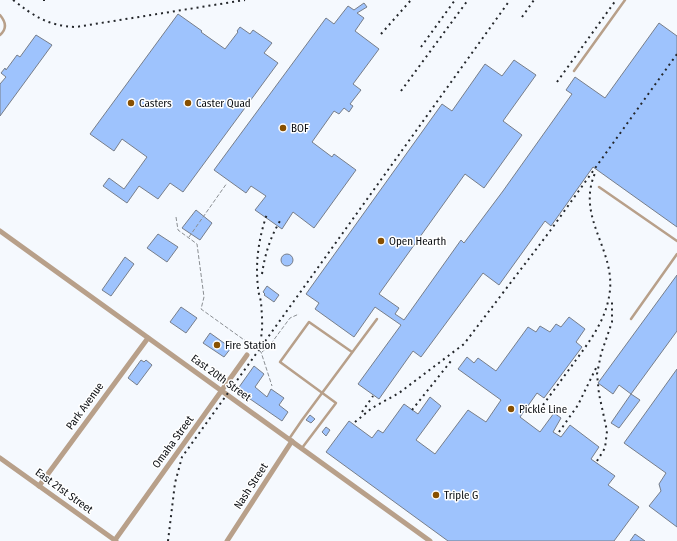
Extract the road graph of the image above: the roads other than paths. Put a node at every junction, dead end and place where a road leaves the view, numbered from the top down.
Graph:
1 (625, 0) edge
2 (0, 15) edge
3 (0, 35) edge
4 (574, 71) dead end
5 (599, 187) dead end
6 (0, 231) edge
7 (677, 241) edge
8 (677, 254) edge
9 (377, 319) dead end
10 (631, 319) dead end
11 (148, 338) junction
12 (352, 352) junction
13 (247, 356) dead end
14 (222, 391) junction
15 (322, 393) junction
16 (290, 440) junction
17 (302, 449) junction
18 (0, 458) edge
19 (39, 486) junction
20 (116, 540) edge
21 (227, 541) edge
22 (430, 541) edge

1 - 4 lane
2 - 3 lane
5 - 7 lane
6 - 11 street, East 20th Street
8 - 10 lane
9 - 12 lane
11 - 14 street, East 20th Street
11 - 19 street, Park Avenue
12 - 15 lane
12 - 15 lane
13 - 14 street, Omaha Street
14 - 16 street, East 20th Street
14 - 20 street, Omaha Street
15 - 16 lane
15 - 17 lane
16 - 17 street, East 20th Street
16 - 21 street, Nash Street
17 - 22 street, East 20th Street
18 - 19 street, East 21st Street
19 - 20 street, East 21st Street

